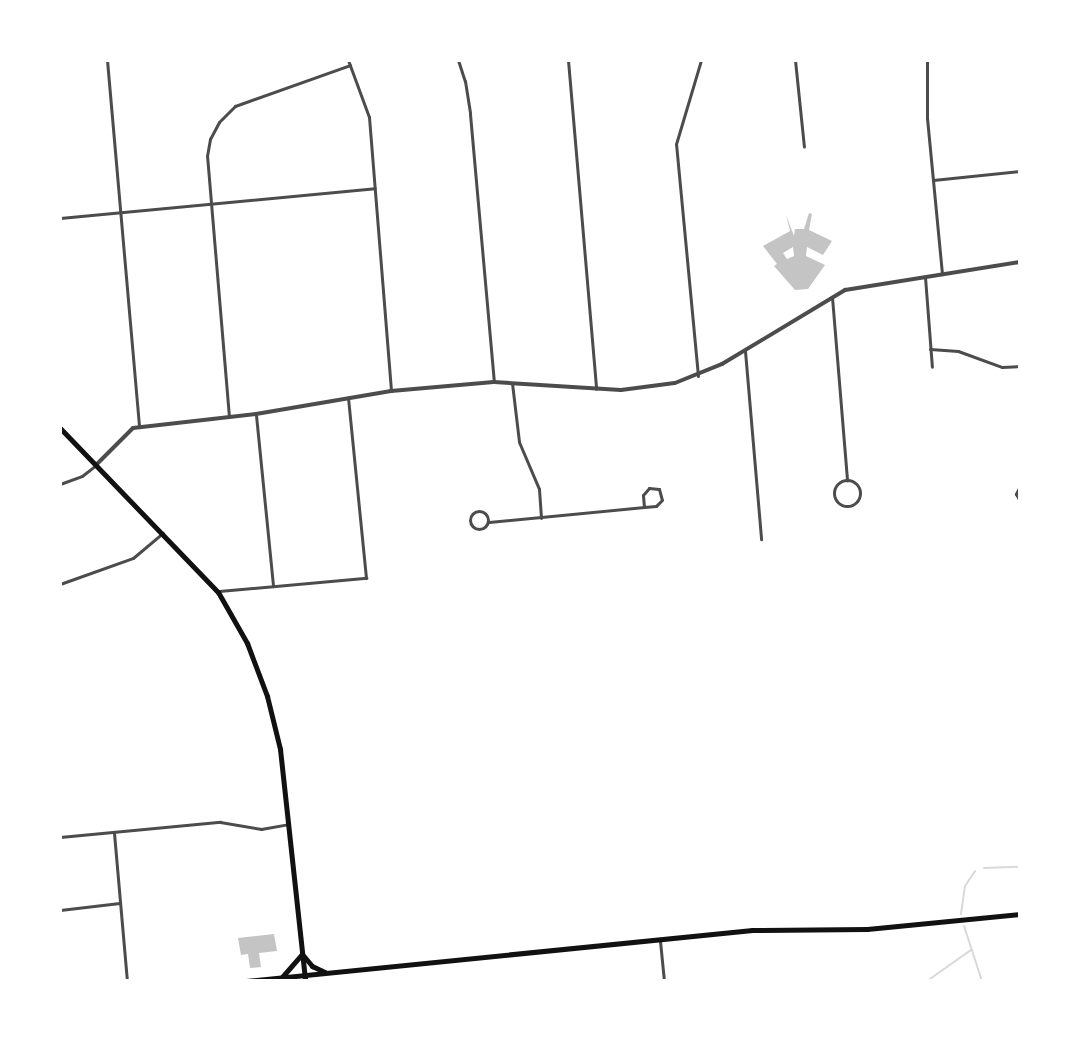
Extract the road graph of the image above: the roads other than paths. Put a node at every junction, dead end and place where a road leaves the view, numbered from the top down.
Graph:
1 (107, 60) edge
2 (458, 60) edge
3 (568, 60) edge
4 (701, 60) edge
5 (795, 60) edge
6 (927, 60) edge
7 (349, 62) edge
8 (804, 147) dead end
9 (1020, 171) edge
10 (933, 180) junction
11 (375, 188) junction
12 (211, 203) junction
13 (120, 212) junction
14 (60, 218) edge
15 (1020, 262) edge
16 (942, 274) junction
17 (925, 277) junction
18 (832, 296) junction
19 (745, 349) junction
20 (930, 349) junction
21 (1020, 366) edge
22 (932, 367) dead end
23 (698, 376) junction
24 (494, 382) junction
25 (512, 383) junction
26 (596, 389) junction
27 (391, 391) junction
28 (348, 398) junction
29 (256, 414) junction
30 (229, 417) junction
31 (139, 427) junction
32 (60, 428) edge
33 (96, 465) junction
34 (847, 480) junction
35 (60, 484) edge
36 (1020, 486) edge
37 (1020, 501) edge
38 (644, 507) junction
39 (541, 518) junction
40 (489, 522) junction
41 (163, 533) junction
42 (761, 539) dead end
43 (60, 584) edge
44 (273, 586) junction
45 (218, 592) junction
46 (289, 824) junction
47 (114, 833) junction
48 (60, 837) edge
49 (120, 903) junction
50 (60, 910) edge
51 (1020, 914) edge
52 (660, 939) junction
53 (302, 953) junction
54 (330, 973) junction
55 (281, 978) junction
56 (304, 978) edge
57 (127, 981) edge
58 (246, 981) edge
59 (290, 981) edge
60 (316, 981) edge
61 (664, 981) edge

1 - 13 street
2 - 24 street
3 - 26 street
4 - 23 street
5 - 8 street
6 - 10 street
7 - 11 street
7 - 12 street
9 - 10 street
10 - 16 street
11 - 12 street
11 - 27 street
12 - 13 street
12 - 30 street
13 - 14 street
13 - 31 street
15 - 16 street
16 - 17 street
17 - 18 street
17 - 20 street
18 - 19 street
18 - 34 street
19 - 23 street
19 - 42 street
20 - 21 street
20 - 22 street
23 - 26 street
24 - 25 street
24 - 27 street
25 - 26 street
25 - 39 street
27 - 28 street
28 - 29 street
28 - 44 street
29 - 30 street
29 - 44 street
30 - 31 street
31 - 33 street
32 - 33 main road
33 - 35 street
33 - 41 main road
34 - 34 street
36 - 37 street
38 - 38 street
38 - 39 street
39 - 40 street
40 - 40 street
41 - 43 street
41 - 45 main road
44 - 45 street
45 - 46 main road
46 - 47 street
46 - 53 main road
47 - 48 street
47 - 49 street
49 - 50 street
49 - 57 street
51 - 52 main road
52 - 54 main road
52 - 61 street
53 - 54 main road
53 - 55 main road
53 - 56 main road
54 - 56 main road
54 - 60 main road
55 - 56 main road
55 - 58 main road
55 - 59 main road

